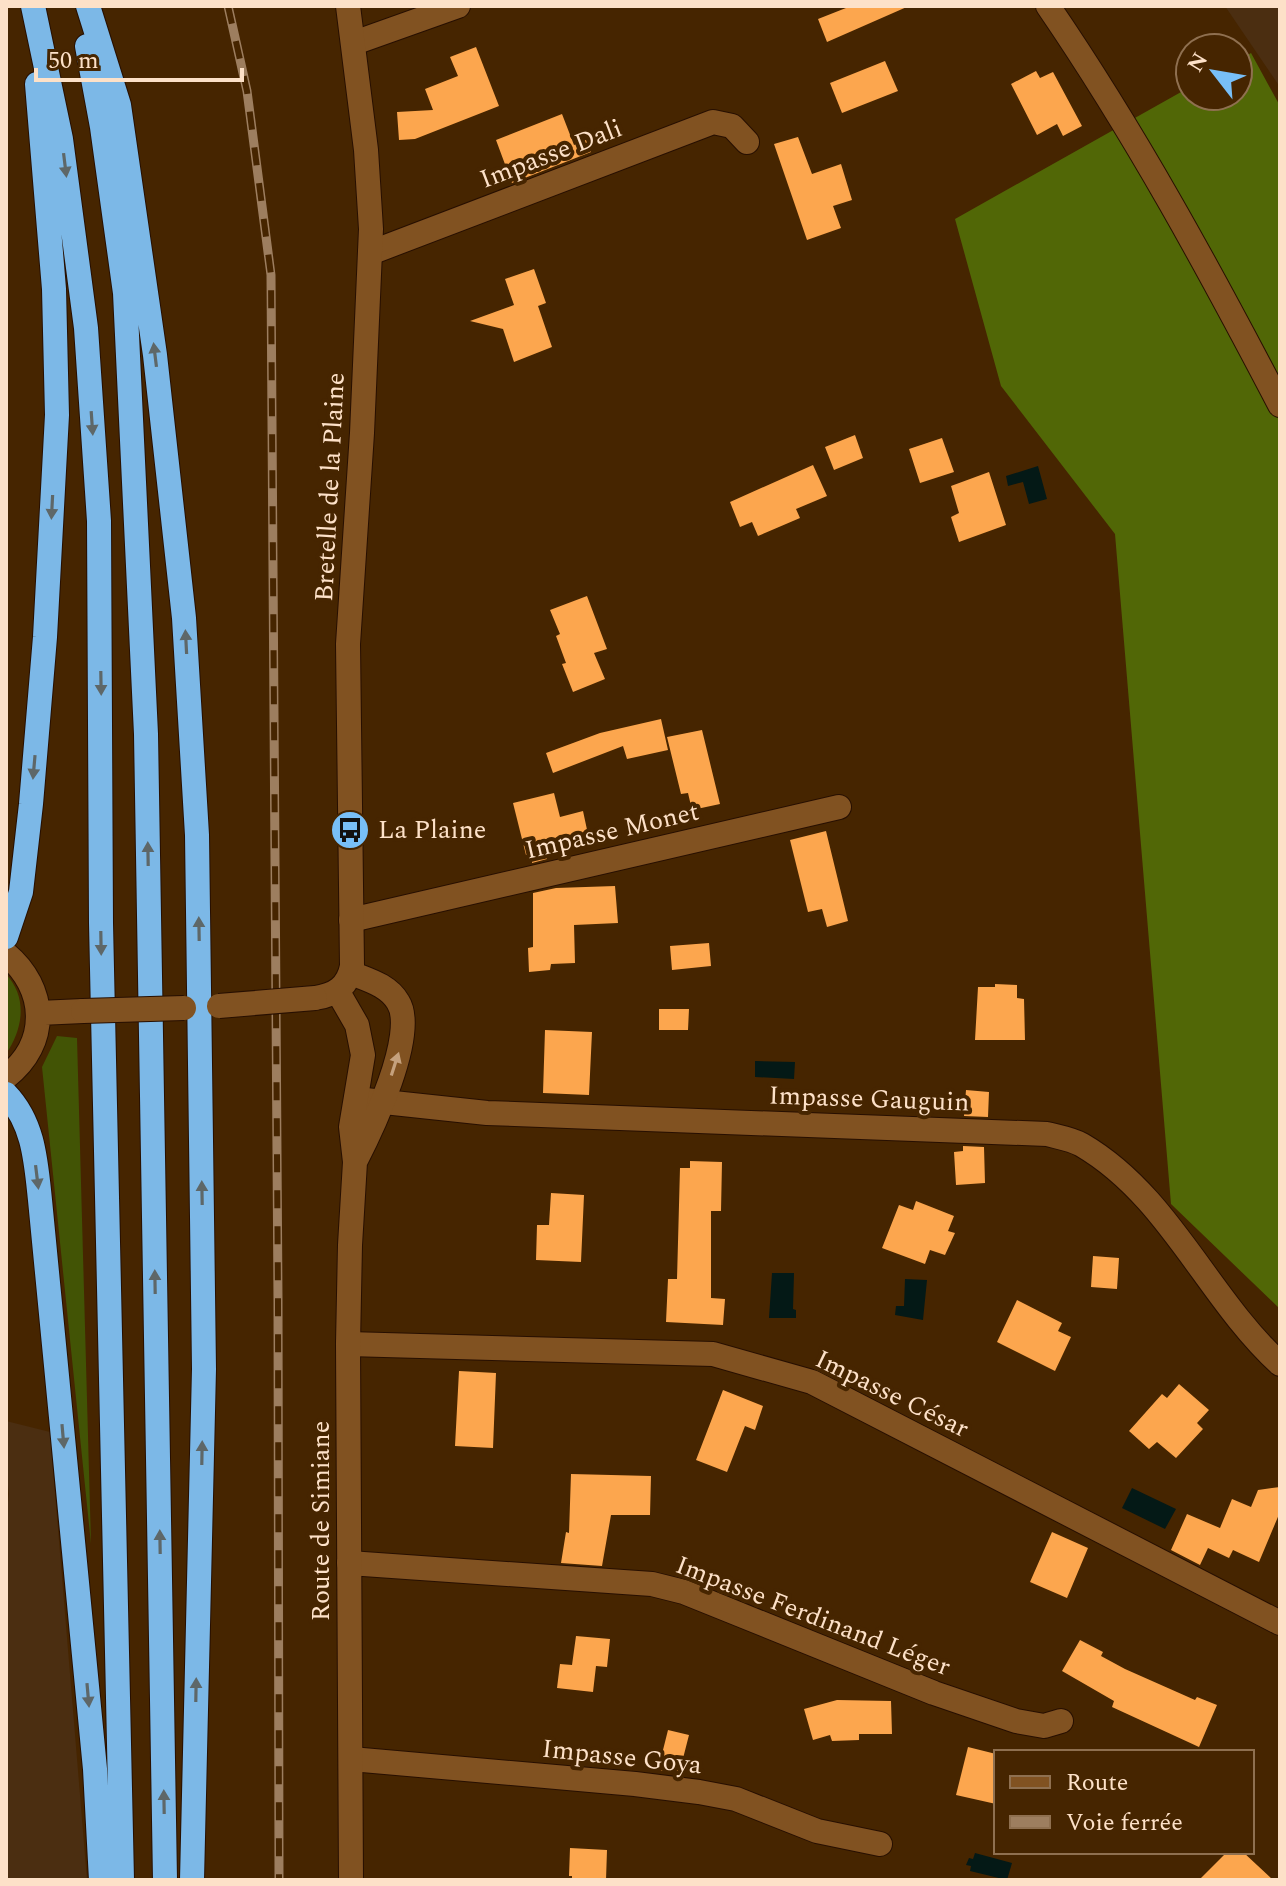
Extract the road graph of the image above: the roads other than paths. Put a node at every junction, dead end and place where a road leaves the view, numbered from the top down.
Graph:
1 (32, 6) edge
2 (80, 6) edge
3 (88, 6) edge
4 (348, 6) edge
5 (458, 6) edge
6 (1048, 6) edge
7 (354, 43) junction
8 (747, 142) dead end
9 (370, 253) junction
10 (1280, 405) edge
11 (839, 807) dead end
12 (351, 920) junction
13 (6, 937) edge
14 (6, 954) edge
15 (335, 988) junction
16 (201, 1007) junction
17 (39, 1013) junction
18 (6, 1077) edge
19 (6, 1094) edge
20 (356, 1099) junction
21 (382, 1101) junction
22 (355, 1162) junction
23 (348, 1344) junction
24 (1280, 1364) edge
25 (349, 1563) junction
26 (1280, 1623) edge
27 (1061, 1721) dead end
28 (351, 1759) junction
29 (880, 1844) dead end
30 (101, 1880) edge
31 (122, 1880) edge
32 (165, 1880) edge
33 (192, 1880) edge
34 (351, 1880) edge

1 -> 13 highway
1 -> 31 highway
32 -> 2 highway
16 -> 3 highway
4 - 7 street, Bretelle de la Plaine
5 - 7 street
6 - 10 street
7 - 9 street, Bretelle de la Plaine
8 - 9 street, Impasse Dali
9 - 12 street, Bretelle de la Plaine
11 - 12 street, Impasse Monet
12 - 15 street, Bretelle de la Plaine
14 - 17 street
15 - 16 street, Route de Simiane, bridge
15 - 20 street, Route de Simiane
21 -> 15 street, Route de Simiane
16 - 17 street, Route de Simiane, bridge
33 -> 16 highway
17 - 18 street
19 -> 30 highway
20 - 21 street, Impasse Gauguin
20 - 22 street, Route de Simiane
21 - 22 street, Route de Simiane
21 - 24 street, Impasse Gauguin
22 - 23 street, Route de Simiane
23 - 25 street, Route de Simiane
23 - 26 street, Impasse César
25 - 27 street, Impasse Ferdinand Léger
25 - 28 street, Route de Simiane
28 - 29 street, Impasse Goya
28 - 34 street, Route de Simiane

